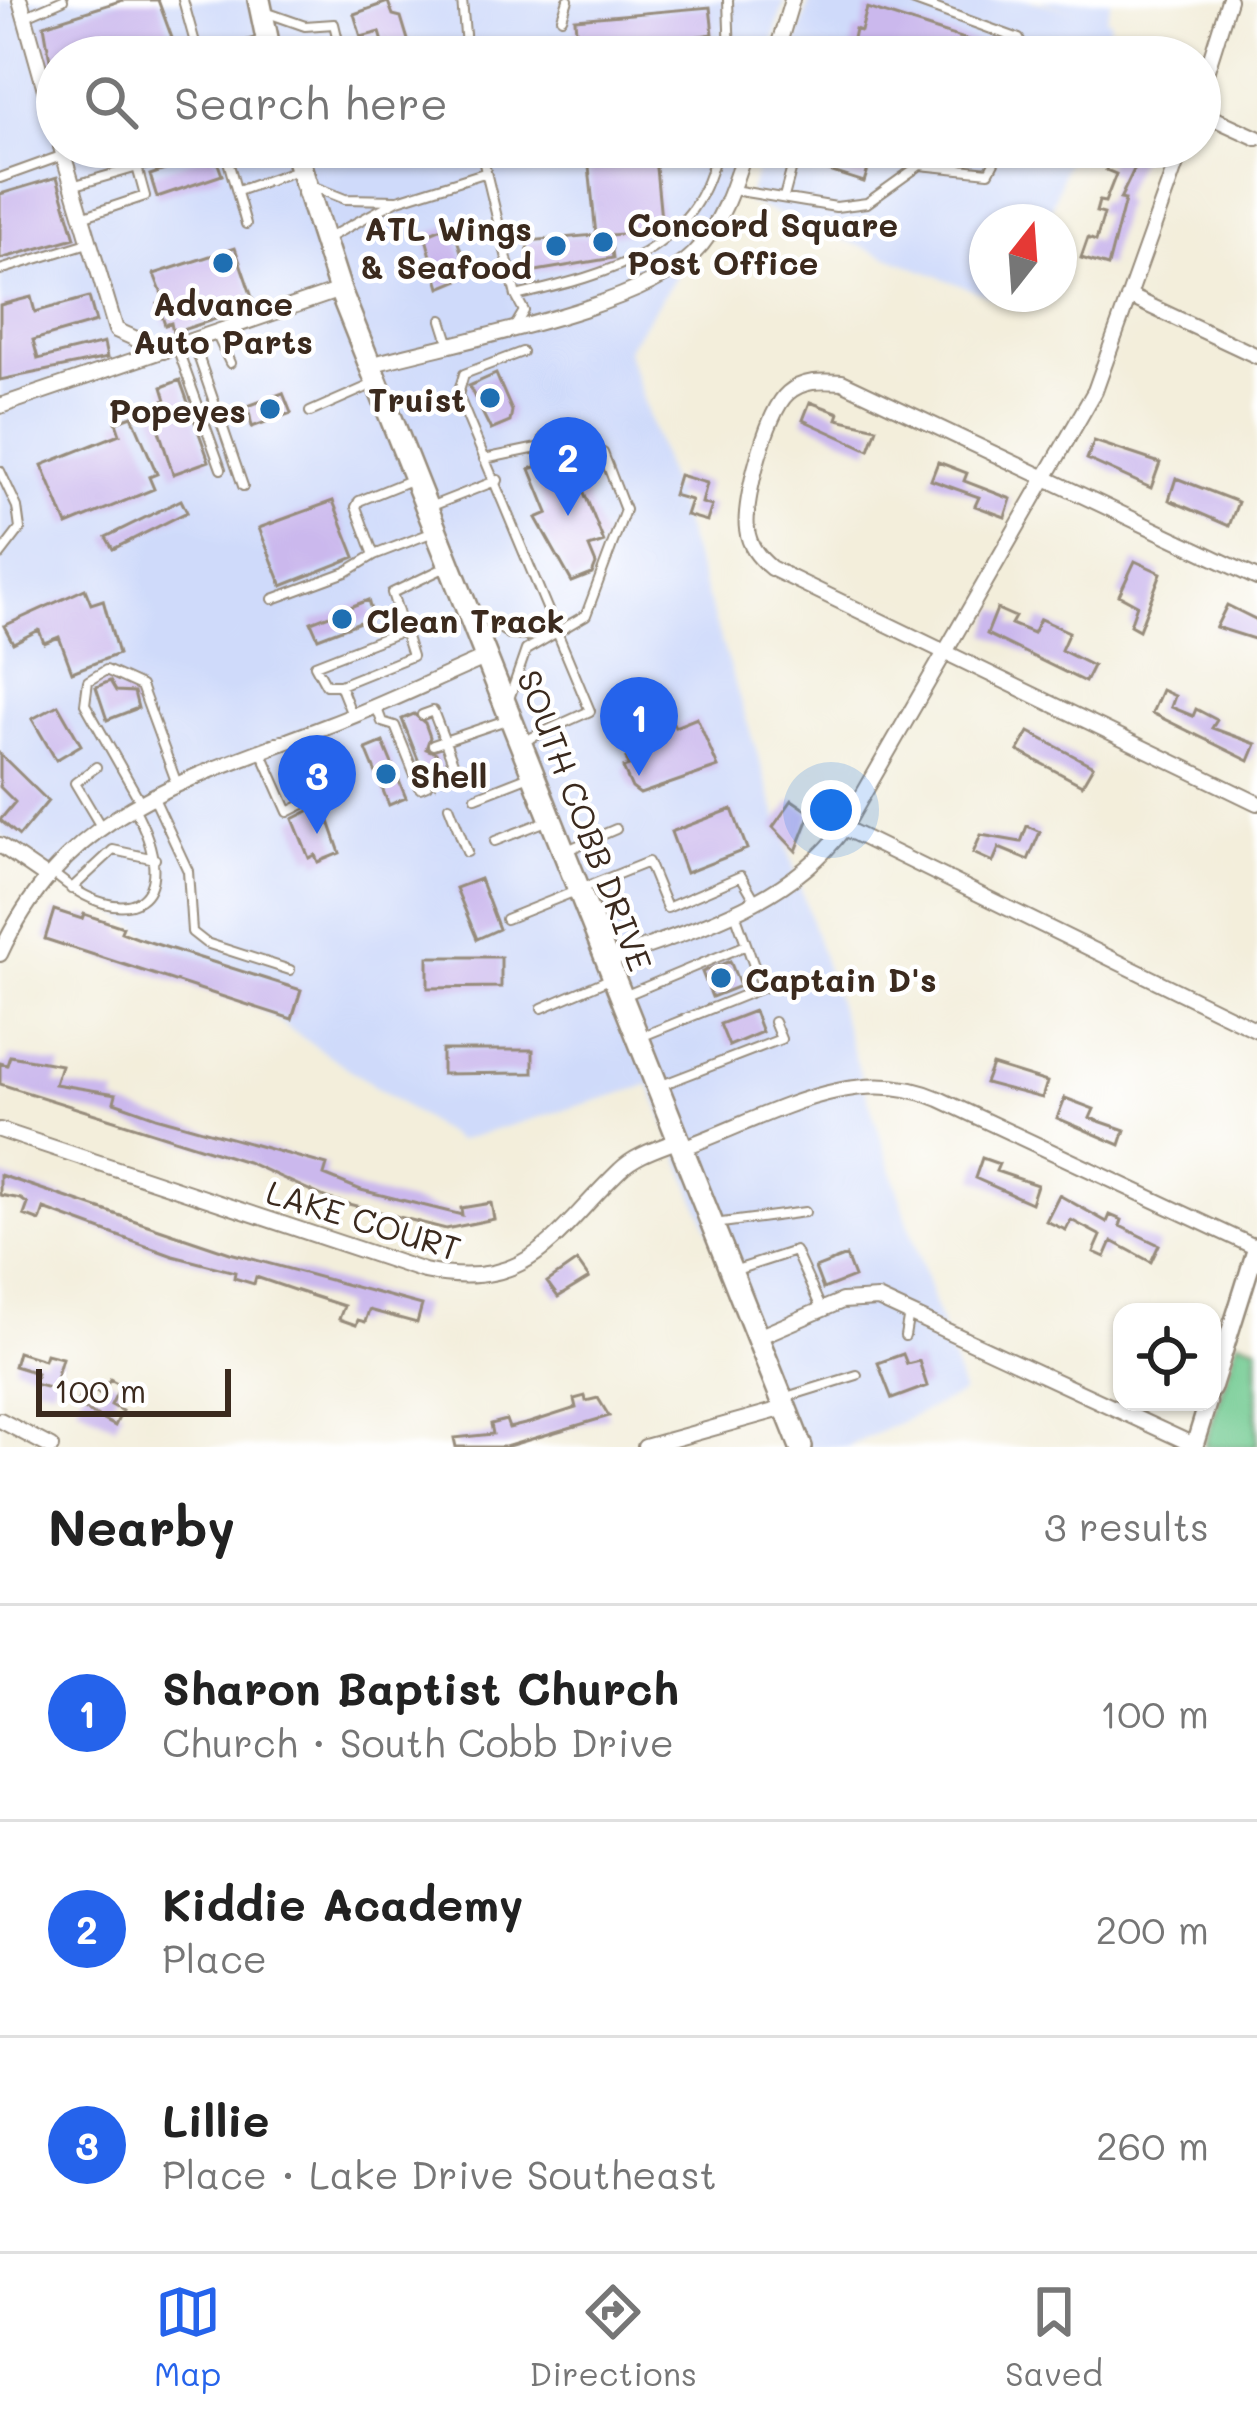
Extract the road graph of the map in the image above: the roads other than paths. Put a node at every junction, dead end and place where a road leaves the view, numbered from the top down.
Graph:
1 (20, 0) edge
2 (63, 0) edge
3 (183, 0) edge
4 (462, 0) edge
5 (568, 0) edge
6 (728, 0) edge
7 (792, 0) edge
8 (912, 0) edge
9 (1229, 0) edge
10 (260, 5) edge
11 (25, 17) junction
12 (562, 18) dead end
13 (196, 36) edge
14 (266, 36) edge
15 (337, 36) edge
16 (465, 36) edge
17 (729, 36) edge
18 (781, 36) edge
19 (1011, 36) edge
20 (1218, 36) edge
21 (36, 47) edge
22 (1221, 122) edge
23 (1257, 138) edge
24 (36, 163) edge
25 (67, 168) edge
26 (134, 168) edge
27 (137, 168) edge
28 (231, 168) edge
29 (295, 168) edge
30 (301, 168) edge
31 (303, 168) edge
32 (483, 168) edge
33 (710, 168) edge
34 (739, 168) edge
35 (792, 168) edge
36 (917, 168) edge
37 (943, 168) edge
38 (990, 168) edge
39 (1175, 168) edge
40 (484, 173) junction
41 (0, 178) edge
42 (72, 186) junction
43 (732, 190) junction
44 (238, 191) junction
45 (784, 196) junction
46 (398, 200) junction
47 (81, 218) junction
48 (246, 224) dead end
49 (324, 240) junction
50 (88, 243) junction
51 (658, 249) junction
52 (677, 268) junction
53 (0, 270) edge
54 (340, 290) junction
55 (516, 296) junction
56 (1131, 297) junction
57 (442, 320) dead end
58 (514, 329) junction
59 (216, 334) junction
60 (449, 342) junction
61 (178, 346) junction
62 (522, 352) dead end
63 (1257, 356) edge
64 (230, 363) dead end
65 (373, 374) junction
66 (0, 406) edge
67 (310, 412) dead end
68 (520, 439) dead end
69 (514, 448) junction
70 (484, 459) junction
71 (221, 469) dead end
72 (0, 471) edge
73 (415, 478) junction
74 (1049, 479) junction
75 (498, 480) junction
76 (243, 486) dead end
77 (427, 508) junction
78 (436, 531) junction
79 (0, 555) edge
80 (374, 555) junction
81 (450, 565) junction
82 (1257, 578) edge
83 (273, 598) dead end
84 (467, 608) junction
85 (559, 631) junction
86 (402, 632) junction
87 (543, 637) junction
88 (945, 652) junction
89 (487, 657) junction
90 (340, 685) junction
91 (376, 704) junction
92 (509, 713) junction
93 (352, 715) junction
94 (422, 715) dead end
95 (438, 725) junction
96 (427, 730) dead end
97 (304, 735) junction
98 (444, 741) junction
99 (520, 743) junction
100 (433, 745) dead end
101 (261, 750) junction
102 (450, 756) junction
103 (439, 760) dead end
104 (96, 766) dead end
105 (533, 775) junction
106 (446, 778) dead end
107 (177, 784) junction
108 (427, 785) dead end
109 (476, 796) dead end
110 (141, 800) junction
111 (1257, 803) edge
112 (449, 806) dead end
113 (551, 819) junction
114 (100, 825) junction
115 (844, 828) junction
116 (616, 829) dead end
117 (494, 841) dead end
118 (0, 845) edge
119 (563, 852) junction
120 (466, 853) dead end
121 (156, 860) junction
122 (50, 875) junction
123 (71, 889) junction
124 (579, 890) junction
125 (755, 902) junction
126 (734, 913) junction
127 (506, 919) dead end
128 (745, 946) junction
129 (0, 954) edge
130 (290, 970) dead end
131 (613, 979) junction
132 (542, 1008) dead end
133 (775, 1022) dead end
134 (1257, 1030) edge
135 (637, 1039) junction
136 (657, 1086) junction
137 (0, 1130) edge
138 (680, 1144) junction
139 (805, 1212) dead end
140 (712, 1224) junction
141 (1257, 1247) edge
142 (731, 1271) junction
143 (821, 1310) junction
144 (910, 1311) junction
145 (905, 1336) dead end
146 (758, 1337) junction
147 (1221, 1361) edge
148 (857, 1375) dead end
149 (784, 1403) junction
150 (1205, 1411) edge
151 (0, 1420) edge
152 (1194, 1446) edge
153 (51, 1447) edge
154 (645, 1447) edge
155 (801, 1447) edge

1 - 11 street
2 - 11 lane
3 - 13 lane
4 - 16 lane
5 - 12 lane
6 - 17 lane
7 - 18 street
8 - 19 lane
9 - 20 street
10 - 14 main road
10 - 15 lane
11 - 21 street
22 - 23 street
24 - 41 lane
25 - 42 street
26 - 42 lane
27 - 47 lane
28 - 44 lane
29 - 44 lane
30 - 49 main road, SOUTH COBB DRIVE
31 - 46 lane
32 - 40 lane
33 - 51 lane
34 - 43 street
35 - 45 lane
36 - 45 lane
37 - 38 lane
39 - 56 street
40 - 46 lane
40 - 55 lane
42 - 47 street
43 - 45 lane
43 - 52 street
44 - 48 lane
46 - 49 lane
47 - 50 street
49 - 54 main road, SOUTH COBB DRIVE
50 - 53 lane
50 - 61 street
51 - 52 lane
51 - 55 lane
52 - 58 street
54 - 59 street
54 - 65 main road, SOUTH COBB DRIVE
55 - 58 lane
56 - 63 street
56 - 74 street
57 - 60 lane
58 - 60 street
59 - 61 street
59 - 64 lane
60 - 65 street
61 - 66 street
61 - 71 lane
61 - 76 lane
62 - 70 lane
65 - 67 lane
65 - 73 main road, SOUTH COBB DRIVE
68 - 69 lane
69 - 70 lane
69 - 85 lane
70 - 75 lane
72 - 79 lane
73 - 77 main road, SOUTH COBB DRIVE
73 - 80 lane
74 - 82 street
74 - 88 street
74 - 88 street
75 - 77 lane
75 - 85 lane
77 - 78 main road, SOUTH COBB DRIVE
78 - 80 lane
78 - 81 main road, SOUTH COBB DRIVE
80 - 83 lane
81 - 84 main road, SOUTH COBB DRIVE
81 - 86 lane
84 - 87 lane
84 - 89 main road, SOUTH COBB DRIVE
85 - 87 lane
85 - 99 lane
86 - 90 lane
86 - 90 lane
87 - 92 lane
88 - 111 street
88 - 115 street
89 - 91 street
89 - 92 main road, SOUTH COBB DRIVE
90 - 93 lane
91 - 93 street
91 - 108 lane
92 - 98 lane
92 - 99 main road, SOUTH COBB DRIVE
93 - 97 street
94 - 95 lane
95 - 96 lane
95 - 98 lane
97 - 101 street
97 - 101 lane
98 - 100 lane
98 - 102 lane
99 - 105 main road, SOUTH COBB DRIVE
101 - 107 street
102 - 103 lane
102 - 106 lane
104 - 114 lane
105 - 109 lane
105 - 113 main road, SOUTH COBB DRIVE
107 - 110 street
107 - 110 lane
110 - 114 street
110 - 121 lane
110 - 130 lane
112 - 120 lane
113 - 117 lane
113 - 119 main road, SOUTH COBB DRIVE
114 - 122 street
115 - 125 street
115 - 134 street
116 - 119 lane
118 - 122 street
119 - 124 main road, SOUTH COBB DRIVE
121 - 123 lane
121 - 123 lane
122 - 123 lane
122 - 129 street
124 - 125 lane
124 - 127 lane
124 - 131 main road, SOUTH COBB DRIVE
125 - 126 street
126 - 128 lane
126 - 131 street
128 - 131 lane
128 - 135 lane
131 - 132 lane
131 - 135 main road, SOUTH COBB DRIVE
133 - 136 lane
135 - 136 main road, SOUTH COBB DRIVE
136 - 138 main road, SOUTH COBB DRIVE
137 - 138 street, LAKE COURT
138 - 140 main road, SOUTH COBB DRIVE
138 - 141 street, LAKE COURT
139 - 140 lane
140 - 142 main road, SOUTH COBB DRIVE
141 - 147 street
142 - 143 lane
142 - 146 main road, SOUTH COBB DRIVE
143 - 144 street
143 - 146 street
144 - 145 lane
144 - 152 street
146 - 149 main road, SOUTH COBB DRIVE
148 - 149 lane
149 - 154 street
149 - 155 main road, SOUTH COBB DRIVE
150 - 152 street
151 - 153 street

